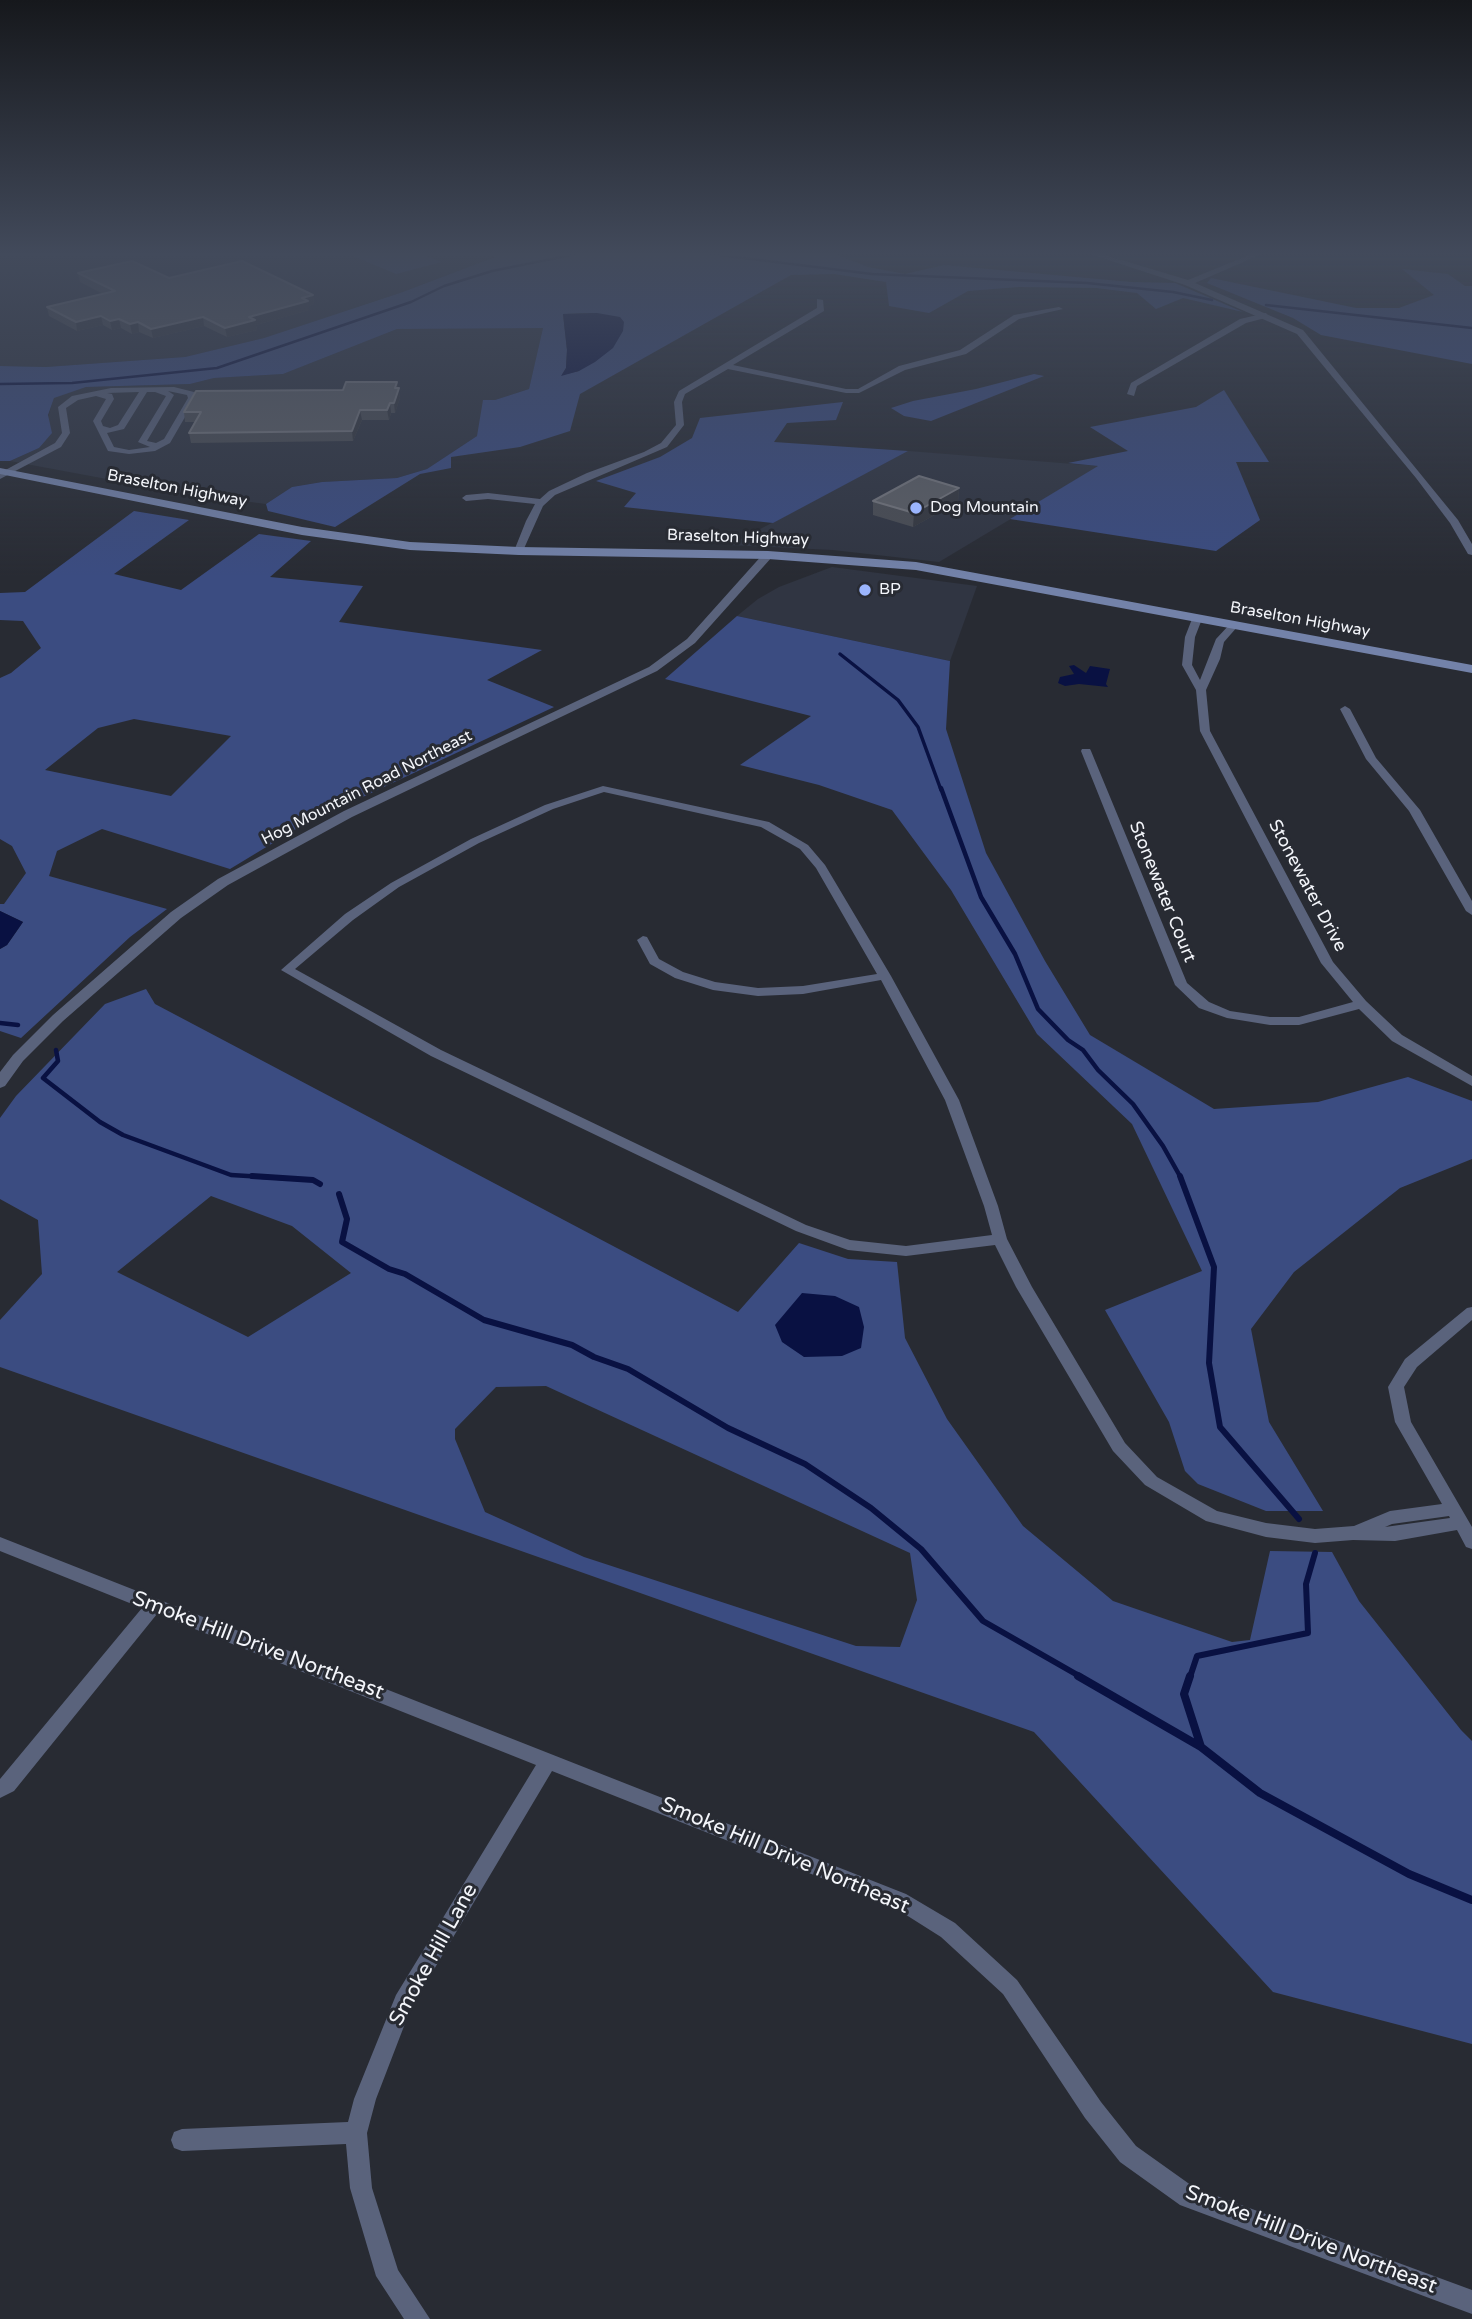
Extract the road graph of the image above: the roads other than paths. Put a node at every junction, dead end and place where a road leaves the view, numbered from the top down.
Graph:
1 (734, 361) edge
2 (930, 361) edge
3 (1175, 361) edge
4 (1325, 361) edge
5 (726, 366) junction
6 (153, 389) junction
7 (141, 390) junction
8 (89, 394) junction
9 (1131, 394) dead end
10 (100, 429) junction
11 (159, 446) junction
12 (2, 473) edge
13 (466, 498) dead end
14 (542, 502) junction
15 (519, 551) junction
16 (1472, 552) edge
17 (768, 555) junction
18 (1198, 619) junction
19 (1233, 626) junction
20 (1472, 669) edge
21 (1200, 690) junction
22 (1345, 709) dead end
23 (1086, 751) dead end
24 (1472, 911) edge
25 (643, 940) dead end
26 (885, 976) junction
27 (1361, 1004) junction
28 (1472, 1082) edge
29 (0, 1083) edge
30 (1000, 1239) junction
31 (1472, 1312) edge
32 (1457, 1516) junction
33 (1472, 1542) edge
34 (0, 1544) edge
35 (154, 1605) junction
36 (549, 1760) junction
37 (0, 1790) edge
38 (356, 2133) junction
39 (182, 2140) dead end
40 (1472, 2302) edge
41 (418, 2319) edge

1 - 5 street
2 - 5 street
3 - 9 street
4 - 16 street
5 - 14 street
6 - 7 street
6 - 11 street
6 - 11 street
7 - 8 street
7 - 10 street
8 - 10 street
8 - 12 street
10 - 11 street
12 - 15 main road, Braselton Highway
13 - 14 street
14 - 15 street
15 - 17 main road, Braselton Highway
17 - 18 main road, Braselton Highway
17 - 29 street, Hog Mountain Road Northeast
18 - 19 main road, Braselton Highway
18 - 21 street, Stonewater Drive
19 - 20 main road, Braselton Highway
19 - 21 street
21 - 27 street, Stonewater Drive
22 - 24 street
23 - 27 street, Stonewater Court
25 - 26 street
26 - 30 street
26 - 30 street
27 - 28 street, Stonewater Drive
30 - 32 street
31 - 32 street
32 - 33 street
34 - 35 street, Smoke Hill Drive Northeast
35 - 36 street, Smoke Hill Drive Northeast
35 - 37 street
36 - 38 street, Smoke Hill Lane
36 - 40 street, Smoke Hill Drive Northeast
38 - 39 street
38 - 41 street, Smoke Hill Lane

